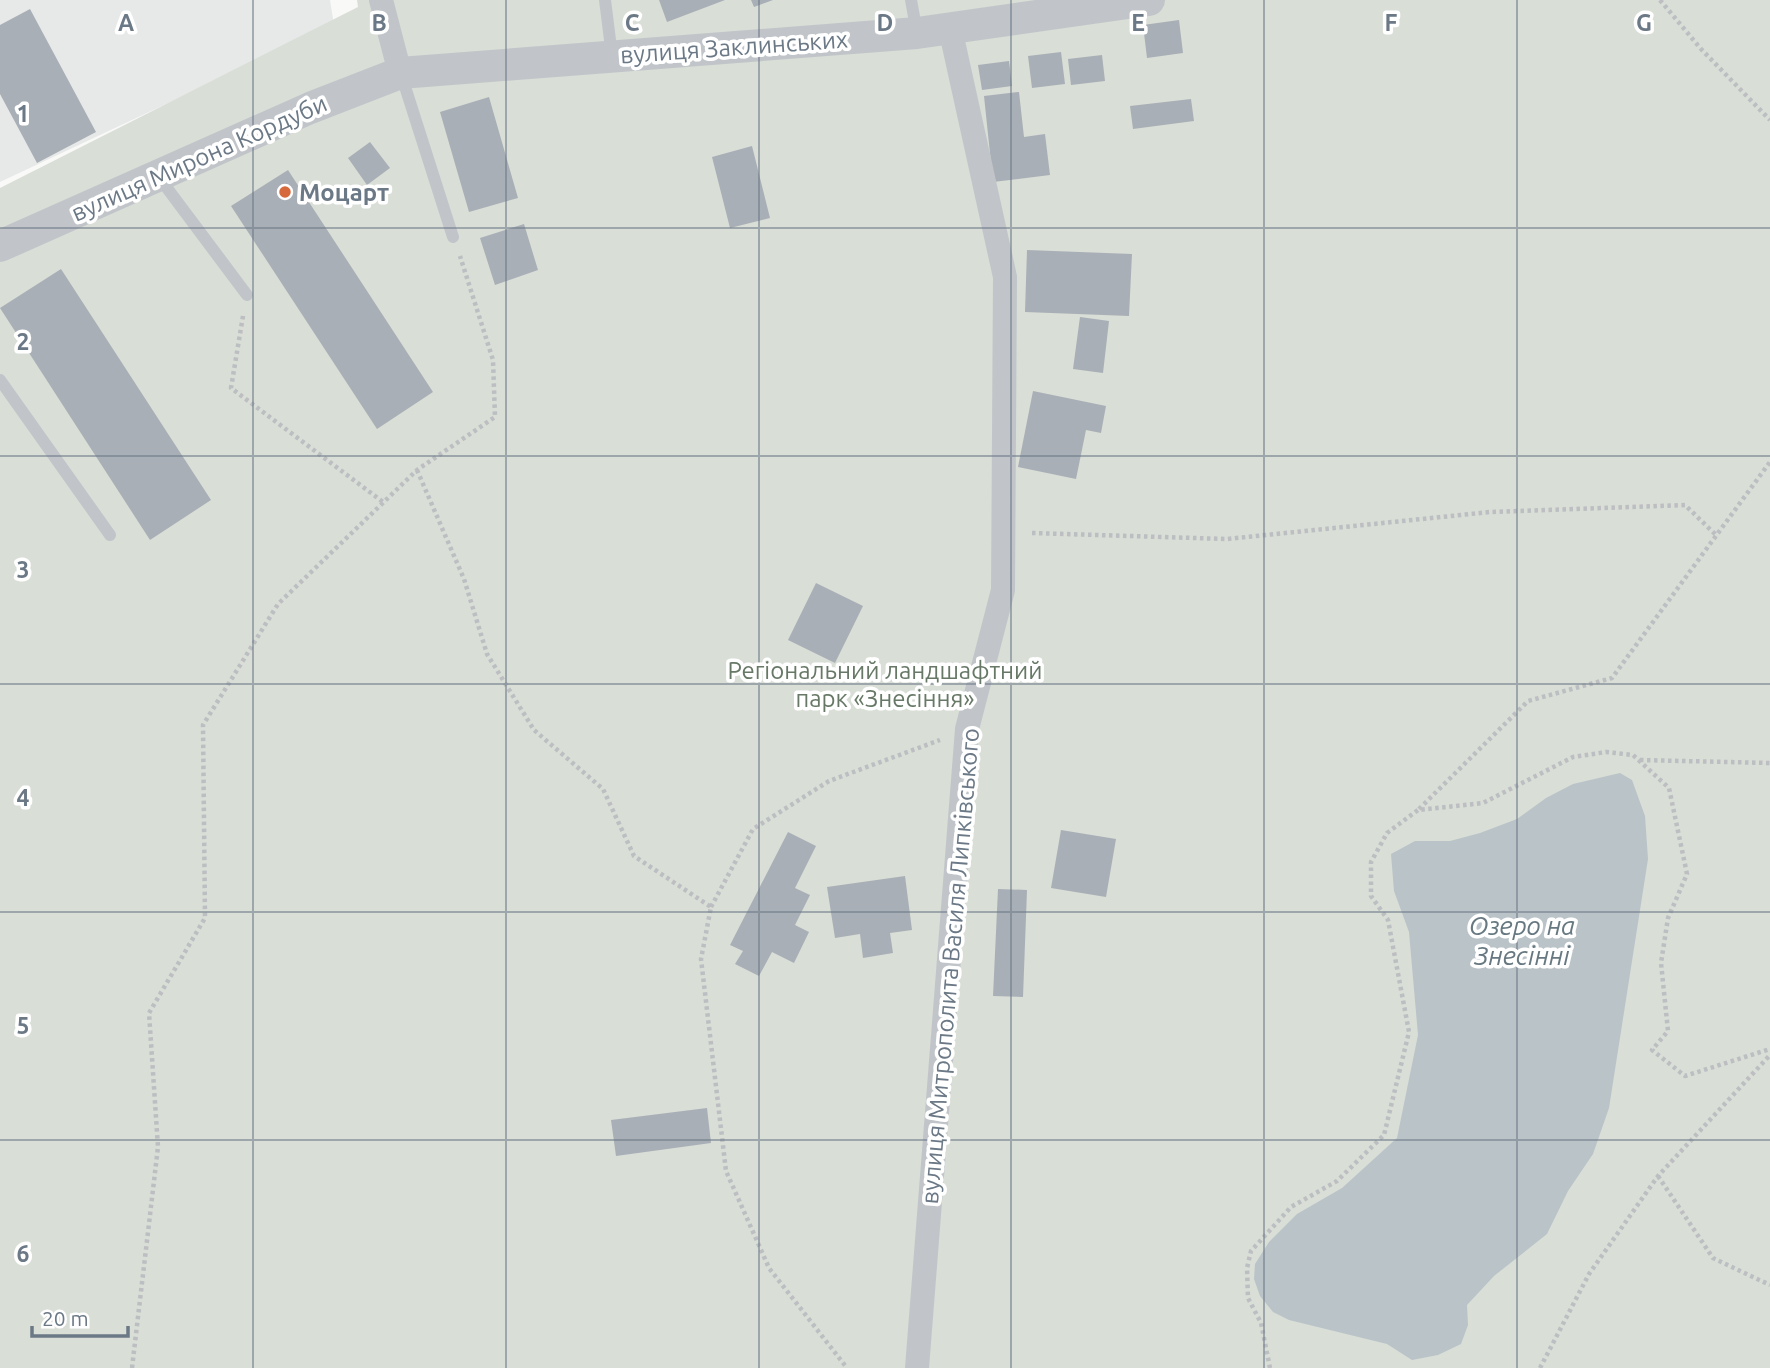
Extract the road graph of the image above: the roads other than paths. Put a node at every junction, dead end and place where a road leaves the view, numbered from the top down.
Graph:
1 (381, 0) edge
2 (605, 0) edge
3 (911, 0) edge
4 (1150, 0) edge
5 (950, 28) junction
6 (917, 33) junction
7 (612, 56) junction
8 (400, 74) junction
9 (158, 175) junction
10 (453, 237) road end
11 (0, 246) edge
12 (247, 295) road end
13 (0, 380) edge
14 (110, 534) dead end
15 (917, 1368) edge

1 - 8 street
2 - 7 lane
3 - 6 lane
4 - 5 street, вулиця Заклинських
5 - 6 street, вулиця Заклинських
5 - 15 street, вулиця Митрополита Василя Липківського
6 - 7 street, вулиця Заклинських
7 - 8 street, вулиця Заклинських
8 - 9 street, вулиця Мирона Кордуби
8 - 10 lane
9 - 11 street, вулиця Мирона Кордуби
9 - 12 lane
13 - 14 lane

